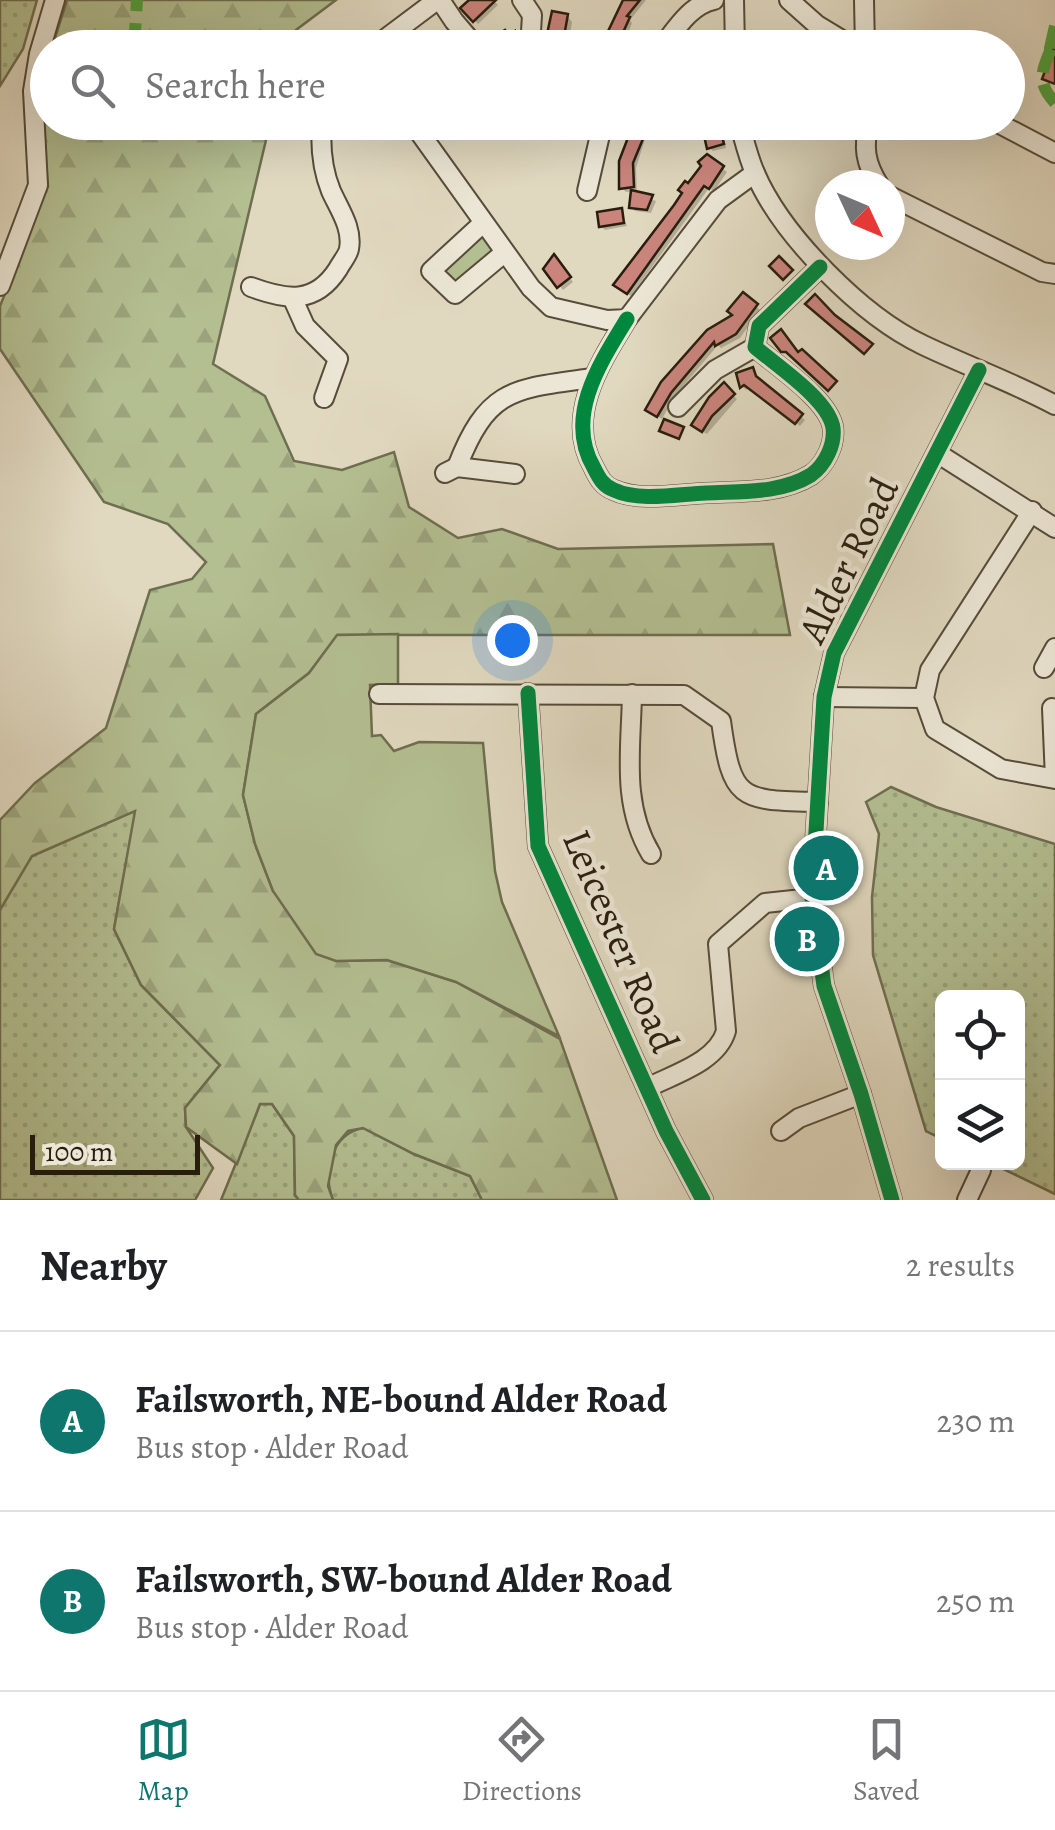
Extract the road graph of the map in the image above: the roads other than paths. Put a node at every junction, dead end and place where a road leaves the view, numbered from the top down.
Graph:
1 (55, 0) edge
2 (439, 0) edge
3 (522, 0) edge
4 (714, 0) edge
5 (734, 0) edge
6 (789, 0) edge
7 (864, 0) edge
8 (46, 30) edge
9 (398, 30) edge
10 (461, 30) edge
11 (531, 30) edge
12 (675, 30) edge
13 (735, 30) edge
14 (826, 30) edge
15 (865, 30) edge
16 (1025, 138) edge
17 (36, 140) edge
18 (322, 140) edge
19 (425, 140) edge
20 (599, 140) edge
21 (744, 140) edge
22 (865, 140) edge
23 (1055, 154) edge
24 (870, 170) edge
25 (754, 173) junction
26 (588, 191) dead end
27 (905, 204) edge
28 (483, 222) junction
29 (504, 253) junction
30 (820, 267) junction
31 (1055, 274) edge
32 (0, 286) edge
33 (250, 287) dead end
34 (292, 297) junction
35 (626, 320) junction
36 (755, 347) junction
37 (979, 370) junction
38 (592, 378) junction
39 (324, 398) dead end
40 (1055, 405) edge
41 (678, 407) dead end
42 (937, 453) junction
43 (515, 474) dead end
44 (1032, 511) junction
45 (1055, 528) edge
46 (1055, 648) edge
47 (1044, 668) dead end
48 (528, 693) junction
49 (379, 694) dead end
50 (632, 694) junction
51 (824, 697) junction
52 (924, 698) junction
53 (1052, 708) dead end
54 (1055, 779) edge
55 (818, 802) junction
56 (651, 854) dead end
57 (812, 898) junction
58 (647, 1088) junction
59 (861, 1094) junction
60 (781, 1131) dead end
61 (981, 1170) dead end
62 (703, 1200) edge
63 (892, 1200) edge
64 (967, 1200) edge

1 - 8 street
2 - 9 street
2 - 10 street
3 - 11 street
4 - 12 street
5 - 13 street
6 - 14 street
7 - 15 street
16 - 23 street
17 - 32 street
18 - 34 street
19 - 28 street
20 - 26 street
21 - 25 street
22 - 24 street
25 - 30 street
25 - 35 street
27 - 31 street
28 - 29 street
28 - 29 street
29 - 35 street
30 - 36 street
30 - 37 street
33 - 34 street
34 - 39 street
35 - 38 street
36 - 38 street
36 - 41 street
37 - 40 street
37 - 42 street, Alder Road
38 - 43 street
42 - 44 street
42 - 51 street, Alder Road
44 - 45 street
44 - 52 street
46 - 47 street
48 - 49 street
48 - 50 street
48 - 58 street, Leicester Road
50 - 55 street
50 - 56 street
51 - 52 street
51 - 55 street, Alder Road
52 - 54 street
53 - 54 street
55 - 57 street, Alder Road
57 - 58 street
57 - 59 street, Alder Road
58 - 62 street, Leicester Road
59 - 60 street
59 - 63 street, Alder Road
61 - 64 street

